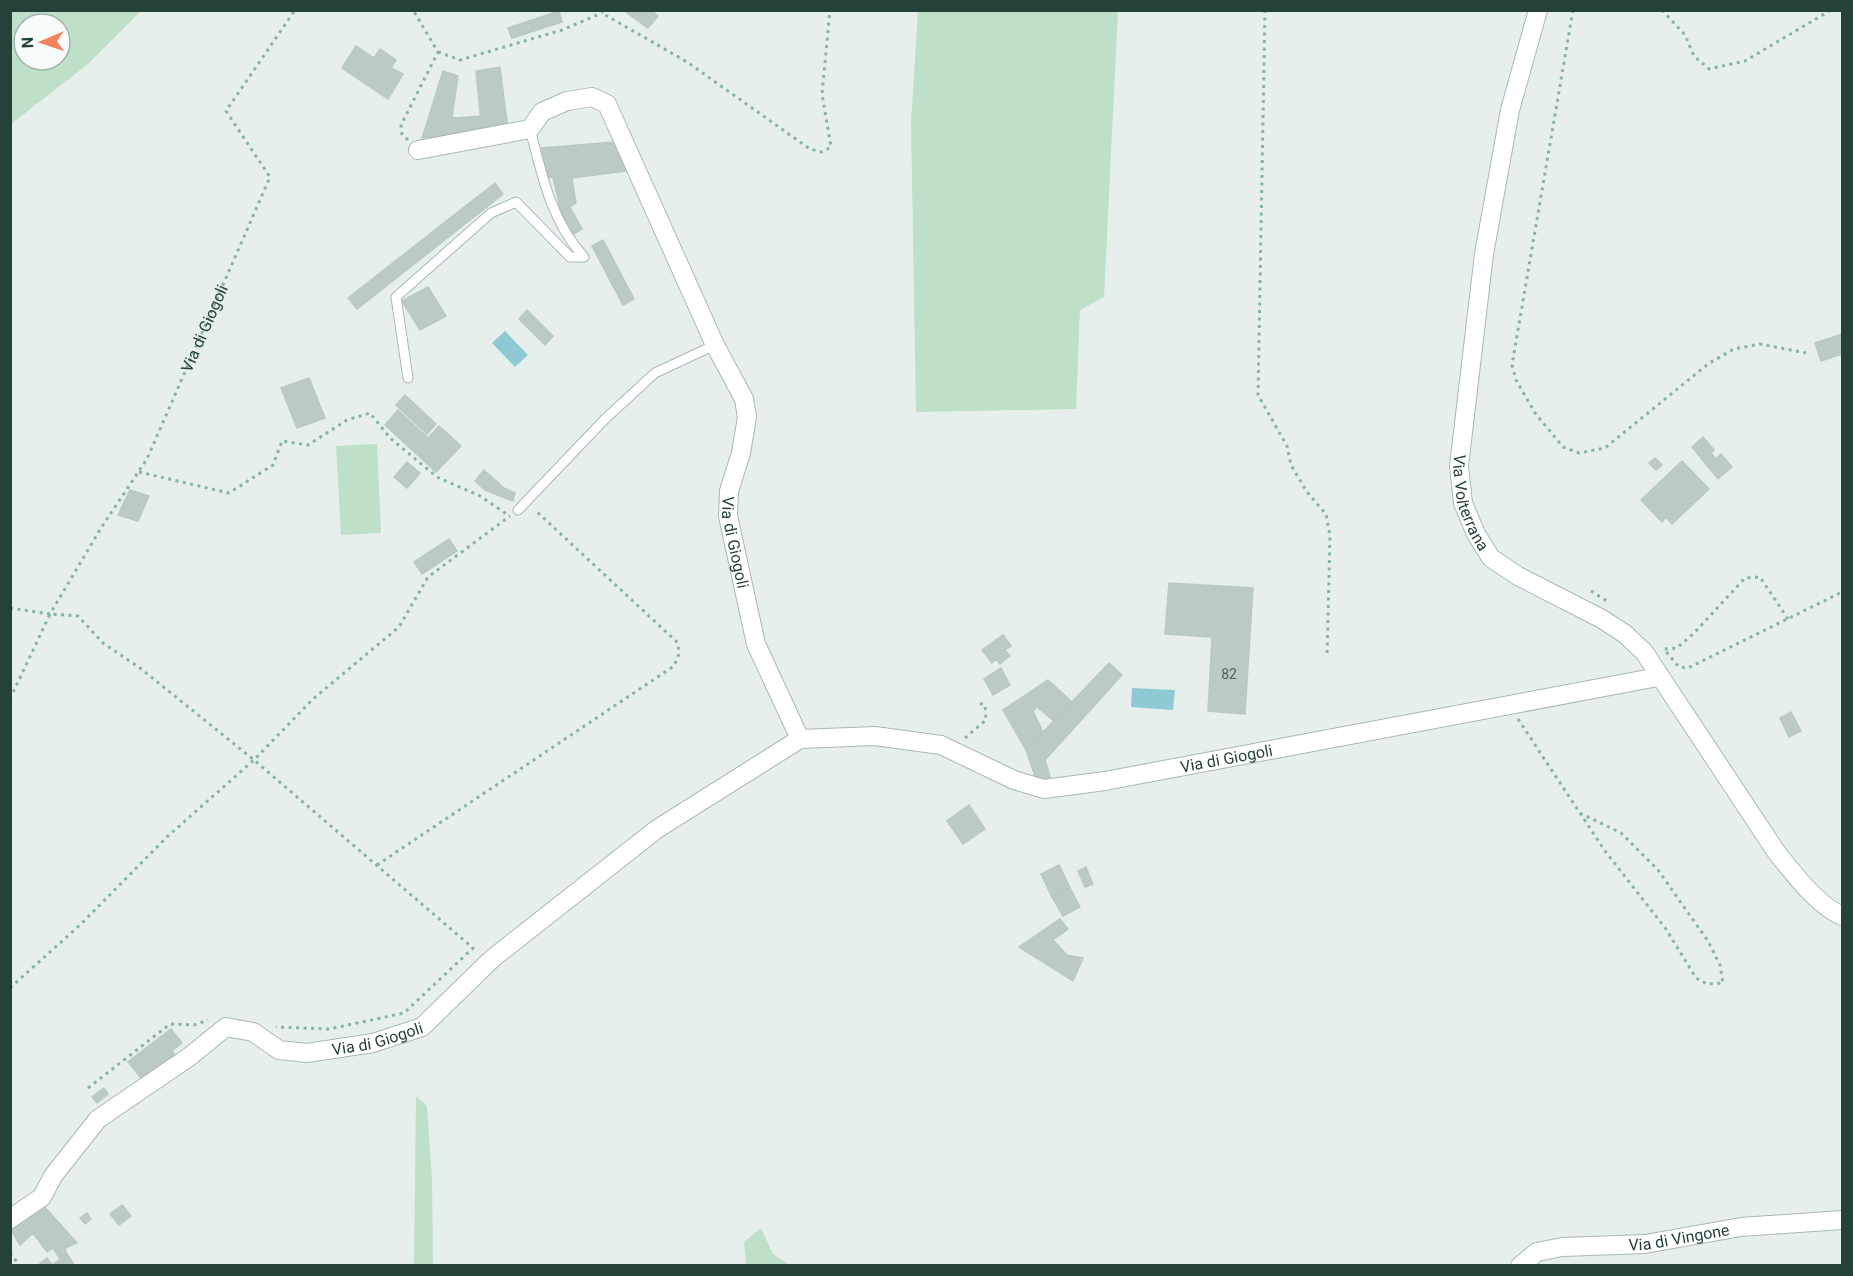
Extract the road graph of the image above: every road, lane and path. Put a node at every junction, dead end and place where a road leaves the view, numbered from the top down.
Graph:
1 (295, 10) edge
2 (413, 10) edge
3 (830, 10) edge
4 (1265, 10) edge
5 (1538, 10) edge
6 (1573, 10) edge
7 (1662, 10) edge
8 (1831, 10) edge
9 (603, 12) edge
10 (438, 52) junction
11 (530, 129) junction
12 (418, 150) joint
13 (715, 345) junction
14 (1806, 353) dead end
15 (408, 378) dead end
16 (139, 472) junction
17 (526, 501) junction
18 (518, 510) joint
19 (509, 516) junction
20 (1842, 592) edge
21 (10, 608) edge
22 (50, 614) junction
23 (1788, 619) junction
24 (1327, 657) dead end
25 (1659, 677) junction
26 (10, 699) edge
27 (976, 702) dead end
28 (1509, 705) junction
29 (800, 739) junction
30 (957, 753) junction
31 (254, 760) junction
32 (1580, 813) junction
33 (377, 865) junction
34 (1842, 916) edge
35 (10, 988) edge
36 (213, 1018) dead end
37 (272, 1026) dead end
38 (88, 1088) dead end
39 (10, 1219) edge
40 (1842, 1220) edge
41 (10, 1253) edge
42 (20, 1266) edge
43 (1520, 1266) edge

1 - 16 path, Via di Giogoli
2 - 10 path
3 - 9 path
4 - 24 path
5 - 25 street, Via Volterrana
6 - 14 path
7 - 8 path
9 - 10 path
10 - 12 path
11 - 12 street
11 - 13 street, Via di Giogoli
11 - 15 lane
13 - 17 lane
13 - 29 street, Via di Giogoli
16 - 19 path
16 - 22 path, Via di Giogoli
17 - 18 lane
17 - 33 path
18 - 19 path
19 - 31 path
20 - 23 path
21 - 22 path
22 - 26 path, Via di Giogoli
22 - 31 path
23 - 23 path
25 - 28 street, Via di Giogoli
25 - 34 street, Via Volterrana
27 - 30 path
28 - 30 street, Via di Giogoli
28 - 32 path
29 - 30 street, Via di Giogoli
29 - 39 street, Via di Giogoli
31 - 33 path
31 - 35 path
32 - 32 path
33 - 37 path
36 - 38 path
40 - 43 street, Via di Vingone
41 - 42 path

